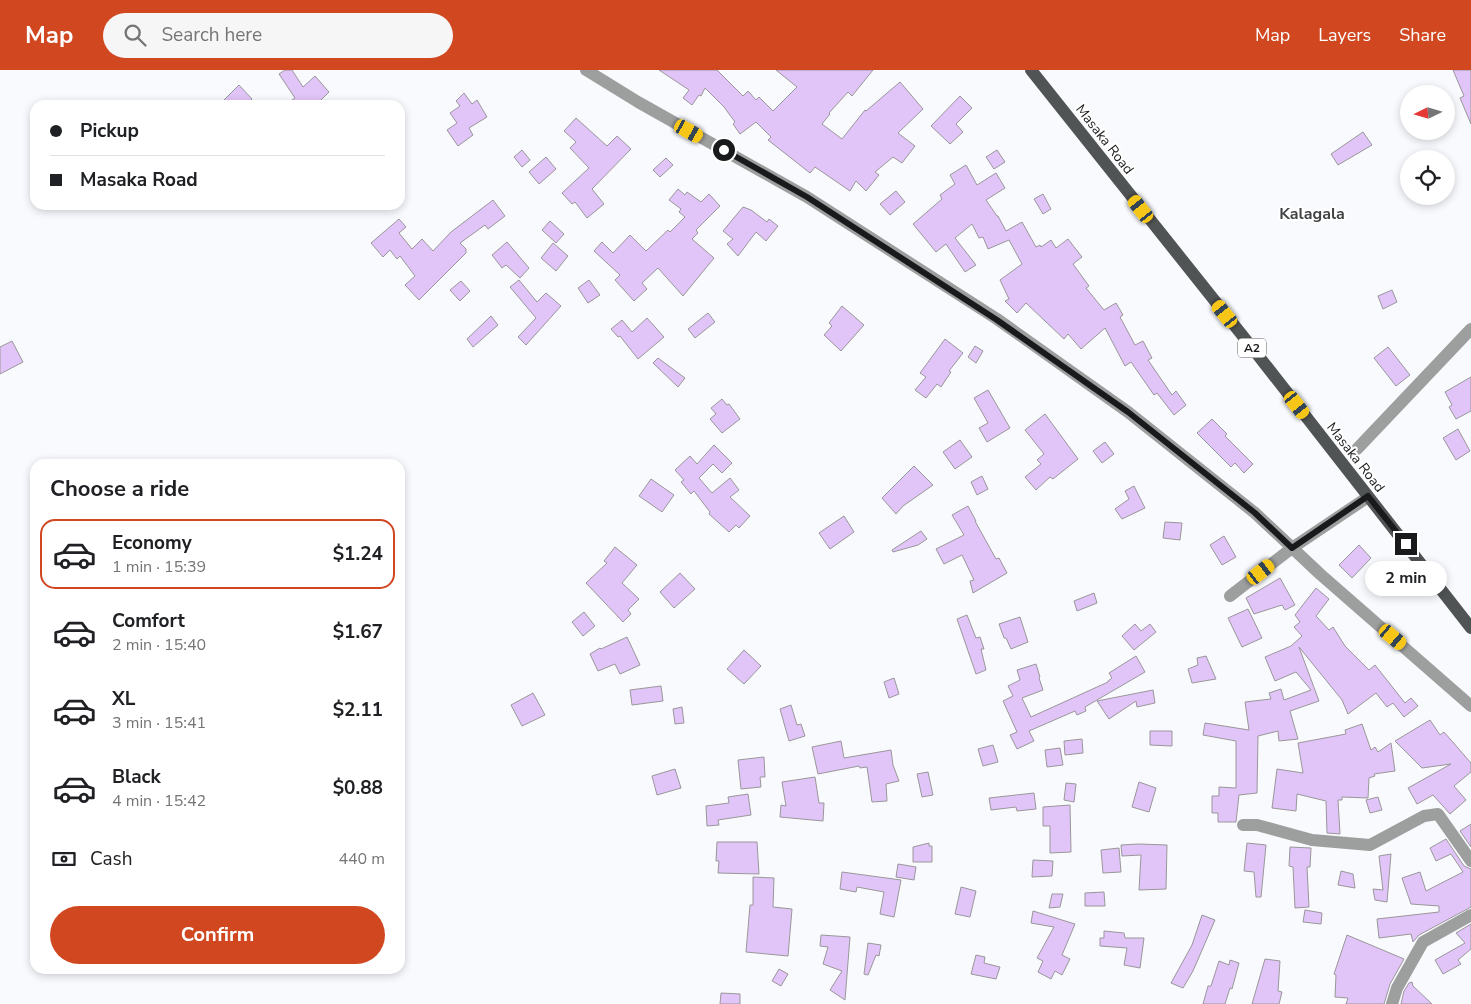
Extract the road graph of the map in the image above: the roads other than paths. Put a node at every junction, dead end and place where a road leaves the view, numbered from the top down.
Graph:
1 (586, 70) edge
2 (1031, 70) edge
3 (1471, 329) edge
4 (1357, 449) dead end
5 (1368, 496) junction
6 (1292, 548) junction
7 (1230, 596) dead end
8 (1471, 628) edge
9 (1471, 706) edge
10 (1242, 825) dead end
11 (1471, 861) edge
12 (1471, 915) edge
13 (1392, 1004) edge

1 - 6 street
2 - 5 main road, Masaka Road / A2
3 - 4 street
5 - 6 street
5 - 8 main road, Masaka Road / A2
6 - 7 street
6 - 9 street
10 - 11 street
12 - 13 street

